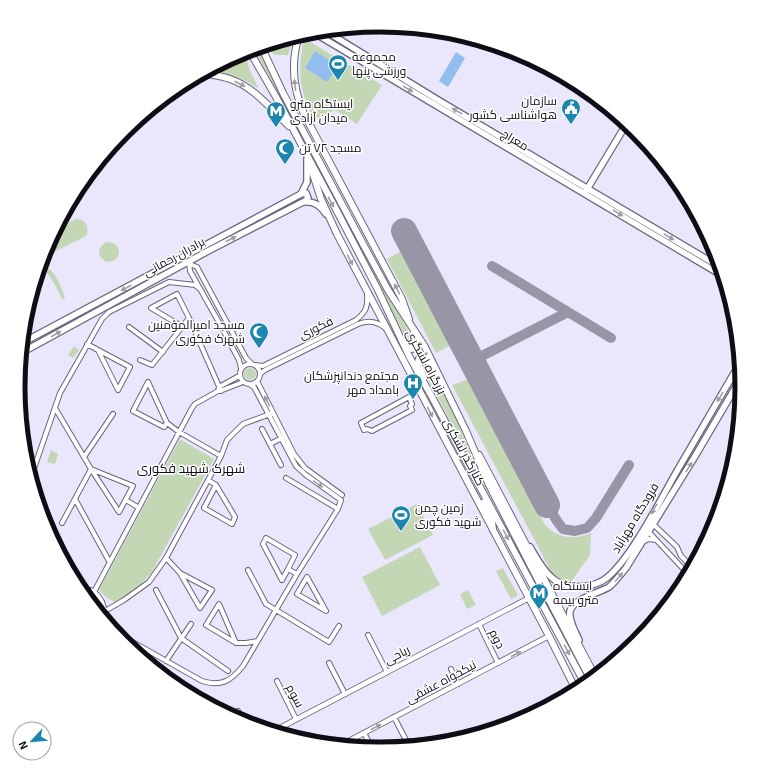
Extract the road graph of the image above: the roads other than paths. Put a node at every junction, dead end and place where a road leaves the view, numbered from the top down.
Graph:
1 (332, 35) edge
2 (320, 37) edge
3 (297, 42) edge
4 (263, 51) edge
5 (252, 56) edge
6 (211, 75) edge
7 (623, 128) edge
8 (294, 131) junction
9 (306, 155) junction
10 (527, 156) junction
11 (586, 191) junction
12 (301, 194) junction
13 (303, 202) junction
14 (332, 225) junction
15 (189, 263) junction
16 (712, 263) edge
17 (716, 272) edge
18 (201, 276) junction
19 (195, 279) junction
20 (201, 290) junction
21 (378, 290) junction
22 (367, 292) junction
23 (189, 318) junction
24 (227, 322) junction
25 (411, 325) junction
26 (221, 326) junction
27 (129, 327) dead end
28 (183, 327) junction
29 (386, 329) junction
30 (28, 340) edge
31 (87, 344) junction
32 (27, 350) edge
33 (98, 350) junction
34 (163, 352) junction
35 (140, 360) dead end
36 (253, 364) junction
37 (241, 368) junction
38 (734, 373) edge
39 (260, 374) junction
40 (239, 376) junction
41 (257, 381) junction
42 (243, 382) junction
43 (249, 384) junction
44 (445, 388) junction
45 (735, 388) edge
46 (219, 390) junction
47 (432, 398) junction
48 (55, 408) junction
49 (412, 410) joint
50 (273, 413) junction
51 (711, 413) junction
52 (113, 414) dead end
53 (268, 415) junction
54 (718, 417) junction
55 (167, 423) junction
56 (262, 429) dead end
57 (466, 431) junction
58 (179, 432) junction
59 (285, 436) junction
60 (280, 439) junction
61 (270, 444) junction
62 (221, 456) junction
63 (84, 457) junction
64 (281, 465) dead end
65 (34, 467) edge
66 (91, 469) junction
67 (474, 476) junction
68 (286, 478) dead end
69 (208, 480) junction
70 (216, 485) junction
71 (342, 495) dead end
72 (75, 499) junction
73 (126, 500) junction
74 (139, 508) junction
75 (338, 508) junction
76 (62, 523) dead end
77 (654, 524) junction
78 (644, 526) junction
79 (518, 527) junction
80 (493, 530) junction
81 (648, 532) junction
82 (656, 540) junction
83 (642, 542) junction
84 (166, 558) junction
85 (110, 561) junction
86 (688, 563) edge
87 (288, 569) junction
88 (684, 569) edge
89 (248, 570) dead end
90 (180, 573) junction
91 (297, 574) junction
92 (293, 581) junction
93 (540, 582) tunnel mouth
94 (301, 586) junction
95 (89, 590) edge
96 (156, 590) dead end
97 (94, 592) junction
98 (546, 594) tunnel mouth
99 (529, 598) junction
100 (104, 610) edge
101 (276, 610) junction
102 (104, 611) edge
103 (191, 624) dead end
104 (479, 624) junction
105 (340, 626) dead end
106 (368, 635) dead end
107 (549, 636) junction
108 (181, 638) junction
109 (134, 642) edge
110 (236, 642) junction
111 (257, 642) junction
112 (582, 651) junction
113 (166, 660) junction
114 (329, 663) dead end
115 (498, 663) junction
116 (450, 669) dead end
117 (228, 671) dead end
118 (592, 671) edge
119 (387, 672) junction
120 (588, 674) edge
121 (582, 678) edge
122 (276, 681) dead end
123 (571, 681) junction
124 (458, 684) junction
125 (573, 684) edge
126 (571, 685) edge
127 (345, 694) junction
128 (394, 717) junction
129 (296, 719) junction
130 (281, 727) edge
131 (364, 733) junction
132 (350, 740) edge
133 (406, 741) edge
134 (369, 742) edge

10 -> 1 main road, معراج
2 -> 10 main road, معراج
25 -> 3 main road
4 - 25 main road, بزرگراه لشگری
5 - 8 main road, بزرگراه لشگری
6 -> 8 main road
7 - 11 main road
8 - 9 main road, بزرگراه لشگری
9 - 12 main road
9 - 14 main road, کنارگذر لشکری
9 -> 21 main road, بزرگراه لشگری
10 - 11 main road, معراج
11 -> 16 main road, معراج
11 -> 17 main road, معراج
12 - 13 main road
12 -> 30 main road, برادران رحمانی
13 - 14 main road
15 -> 13 main road, برادران رحمانی
14 -> 22 main road, کنارگذر لشکری
15 - 18 street
15 - 19 street
32 -> 15 main road, برادران رحمانی
18 - 19 street
18 - 24 street
19 - 20 street
20 - 26 street
20 - 31 street
21 - 25 main road
21 - 47 main road, بزرگراه لشگری
22 - 29 main road, کنارگذر لشکری
22 - 36 street, فکوری
23 - 28 street
23 - 28 street
23 - 46 street
24 - 26 street
24 - 36 street
25 - 44 main road, بزرگراه لشگری
26 - 37 street
27 - 34 street
28 - 34 street
29 - 39 street, فکوری
29 -> 80 main road, کنارگذر لشکری
31 - 33 street
31 - 48 street
33 - 33 street
34 - 35 street
36 - 37 street
36 - 39 street
37 - 40 street
38 -> 51 main road, فرودگاه مهرآباد
39 - 41 street
40 - 42 street
40 - 46 street
41 - 43 street
50 -> 41 street
42 - 43 street
42 - 46 street
43 - 53 street
44 - 47 main road
44 - 57 main road, بزرگراه لشگری
45 - 54 main road, فرودگاه مهرآباد
46 - 58 street
47 - 67 main road, بزرگراه لشگری
48 - 63 street
48 - 65 street
49 - 49 street
50 - 53 street
50 - 59 street
51 - 54 main road
51 -> 78 main road, فرودگاه مهرآباد
52 - 63 street
53 - 60 street
53 - 62 street
77 -> 54 main road, فرودگاه مهرآباد
55 - 55 street
55 - 58 street
56 - 61 street
57 - 79 main road
57 - 93 main road, بزرگراه لشگری
58 - 62 street
58 - 74 street
59 - 60 street
59 - 71 street
60 - 61 street
60 -> 75 street
61 - 64 street
62 - 69 street
63 - 66 street
66 - 72 street
66 - 73 street
66 - 73 street
67 - 80 main road
67 -> 121 main road, بزرگراه لشگری
68 - 75 street
69 - 70 street
69 - 84 street
70 - 70 street
72 - 76 street
72 - 85 street
73 - 74 street
74 - 85 street
75 - 91 street
77 - 78 street
77 - 81 main road, فرودگاه مهرآباد
77 - 86 street
78 - 79 main road, فرودگاه مهرآباد
78 - 81 street
79 - 112 main road
80 - 99 main road, کنارگذر لشکری
81 - 82 street
81 - 83 main road, فرودگاه مهرآباد
82 - 83 street
82 - 88 street
112 -> 83 main road, فرودگاه مهرآباد
84 - 90 street
84 - 102 street
85 - 97 street
87 - 87 street
87 - 91 street
89 - 101 street
90 - 90 street
91 - 92 street
92 - 94 street
92 - 101 street
94 - 94 street
95 - 97 street
96 - 108 street
97 - 100 street
98 - 120 main road
99 - 104 street, ریاحی
99 - 107 main road, کنارگذر لشکری
101 - 105 street
101 - 111 street
103 - 108 street
104 - 115 street, دوم
104 - 119 street, ریاحی
106 - 119 street
115 -> 107 street, نیکخواه عشقی
107 - 123 main road, کنارگذر لشکری
108 - 113 street
108 - 117 street
109 - 113 street
110 - 110 street
110 - 111 street
111 - 113 street
112 - 118 main road
114 - 127 street
115 - 124 street, نیکخواه عشقی
116 - 124 street
119 - 127 street, ریاحی
122 - 129 street, سوم
123 - 125 main road, کنارگذر لشکری
123 - 126 street
124 - 128 street, نیکخواه عشقی
127 - 129 street, ریاحی
131 -> 128 street, نیکخواه عشقی
128 - 133 street
129 - 130 street, ریاحی
131 - 132 street, نیکخواه عشقی
131 - 134 street

